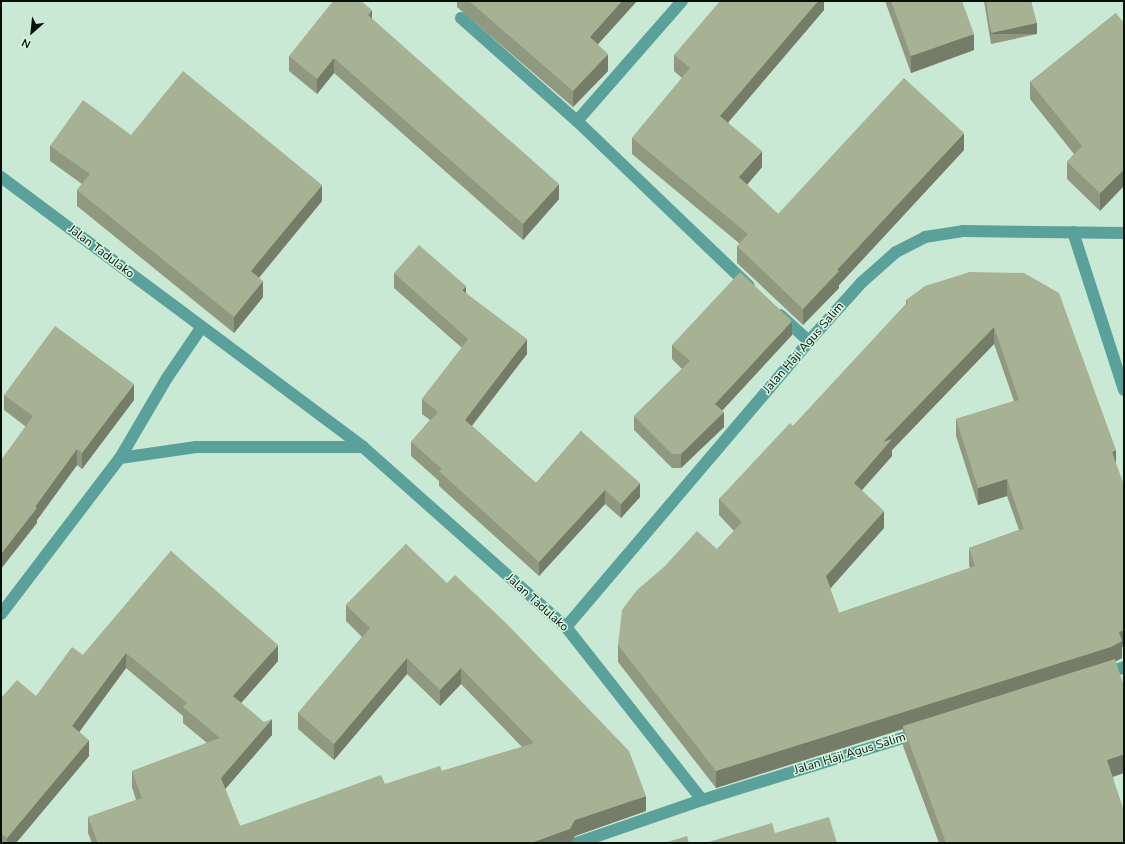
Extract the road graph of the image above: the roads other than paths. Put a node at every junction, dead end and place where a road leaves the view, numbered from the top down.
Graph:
1 (682, 1) edge
2 (461, 18) dead end
3 (577, 121) junction
4 (1, 177) edge
5 (1073, 232) junction
6 (1124, 233) edge
7 (758, 293) edge
8 (769, 304) edge
9 (201, 328) junction
10 (809, 341) junction
11 (1124, 390) edge
12 (362, 447) junction
13 (120, 458) junction
14 (1, 614) edge
15 (566, 627) junction
16 (1124, 667) edge
17 (1088, 679) edge
18 (930, 730) edge
19 (702, 800) junction
20 (576, 843) edge

1 - 3 street
2 - 3 street
3 - 7 street
4 - 9 street, Jalan Tadulako
5 - 6 street, Jalan Haji Agus Salim
5 - 10 street, Jalan Haji Agus Salim
5 - 11 street
8 - 10 street
9 - 12 street, Jalan Tadulako
9 - 13 street
10 - 15 street, Jalan Haji Agus Salim
12 - 13 street
12 - 15 street, Jalan Tadulako
13 - 14 street
15 - 19 street, Jalan Tadulako
16 - 17 street
18 - 19 street, Jalan Haji Agus Salim
19 - 20 street, Jalan Haji Agus Salim

